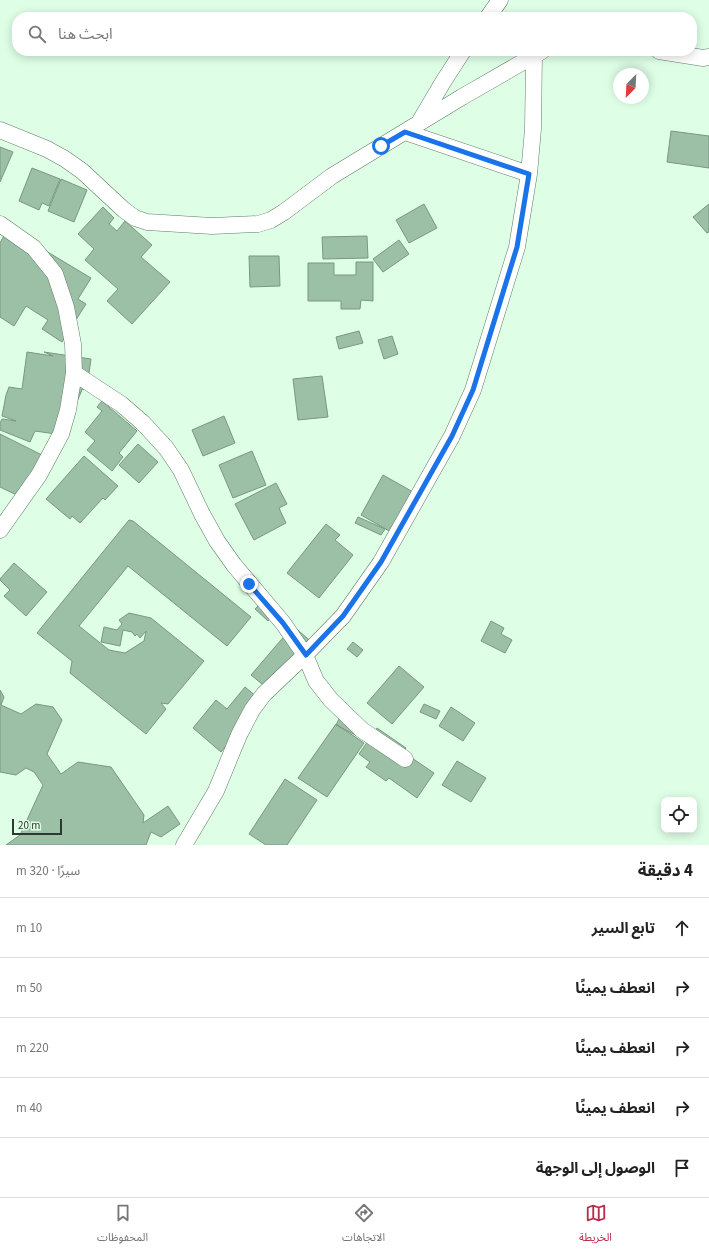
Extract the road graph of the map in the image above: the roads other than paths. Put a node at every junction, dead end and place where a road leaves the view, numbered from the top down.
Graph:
1 (500, 0) edge
2 (492, 12) edge
3 (460, 56) edge
4 (533, 56) edge
5 (538, 56) edge
6 (690, 56) edge
7 (709, 57) edge
8 (419, 123) junction
9 (0, 130) edge
10 (405, 132) junction
11 (529, 174) junction
12 (0, 224) edge
13 (74, 373) junction
14 (0, 530) edge
15 (306, 655) junction
16 (405, 759) dead end
17 (184, 845) edge

1 - 2 street
3 - 8 street
4 - 8 street
5 - 11 street
6 - 7 street
8 - 10 street
9 - 10 street
10 - 11 street
11 - 15 street
12 - 13 street
13 - 14 street
13 - 15 street
15 - 16 street
15 - 17 street

